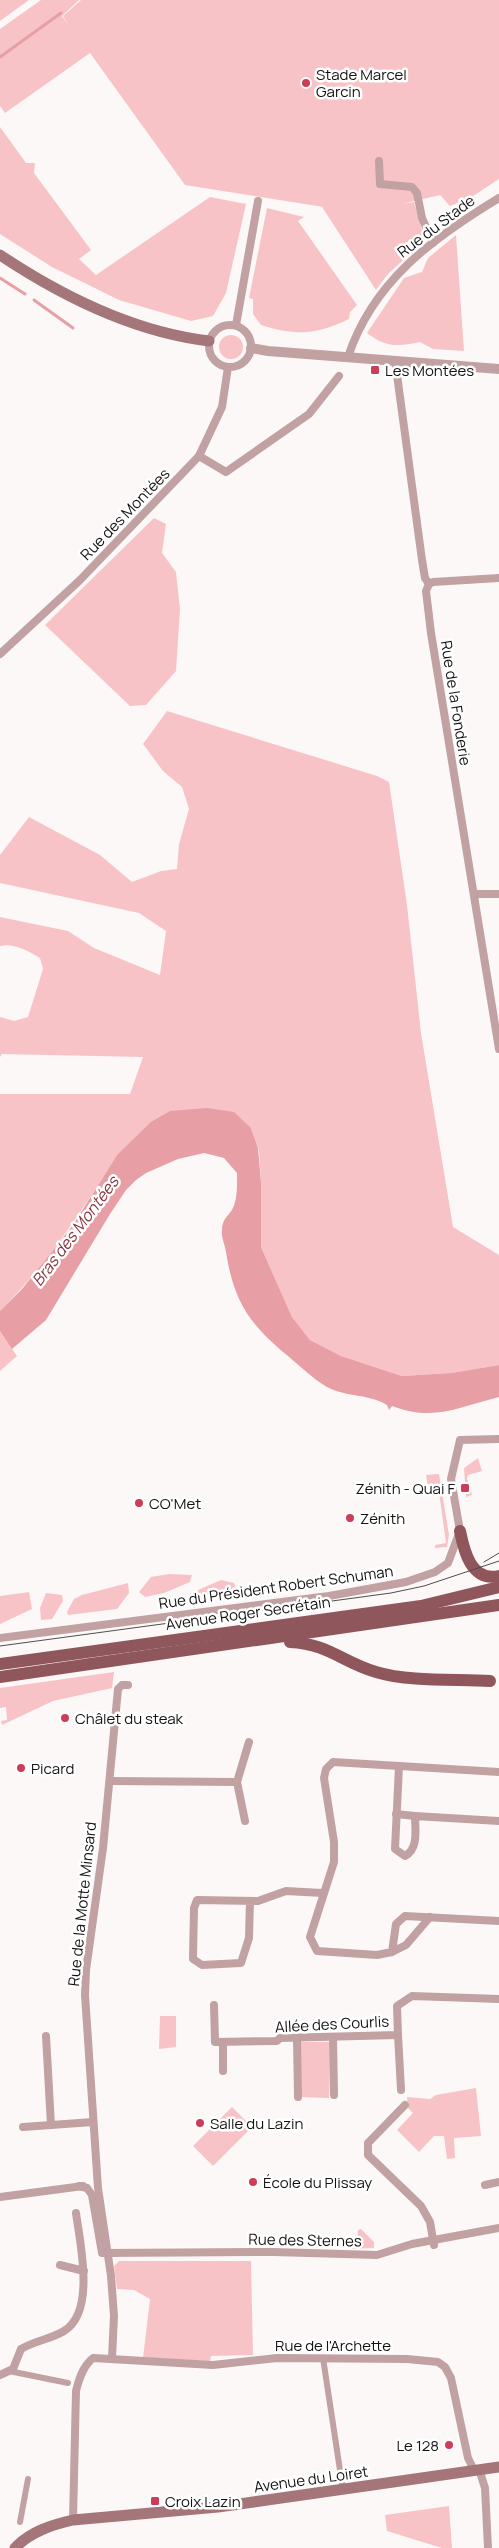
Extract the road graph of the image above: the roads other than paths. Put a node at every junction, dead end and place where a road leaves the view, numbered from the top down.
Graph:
1 (379, 161) dead end
2 (499, 198) edge
3 (258, 201) dead end
4 (434, 242) junction
5 (0, 256) edge
6 (236, 325) junction
7 (209, 341) junction
8 (251, 348) junction
9 (345, 357) junction
10 (395, 360) junction
11 (228, 367) junction
12 (499, 369) edge
13 (339, 376) dead end
14 (199, 456) junction
15 (499, 578) edge
16 (429, 584) junction
17 (0, 654) edge
18 (475, 894) junction
19 (499, 894) edge
20 (499, 1049) edge
21 (499, 1439) edge
22 (460, 1531) junction
23 (499, 1576) edge
24 (499, 1587) edge
25 (499, 1605) edge
26 (0, 1638) edge
27 (262, 1641) junction
28 (111, 1662) junction
29 (0, 1664) edge
30 (0, 1677) edge
31 (0, 1681) edge
32 (495, 1681) edge
33 (128, 1685) dead end
34 (249, 1742) dead end
35 (399, 1766) junction
36 (499, 1772) edge
37 (110, 1781) junction
38 (237, 1782) junction
39 (396, 1814) junction
40 (415, 1816) junction
41 (245, 1820) dead end
42 (499, 1821) edge
43 (322, 1893) junction
44 (250, 1901) junction
45 (430, 1917) junction
46 (499, 1921) edge
47 (392, 1952) junction
48 (499, 1999) edge
49 (214, 2005) dead end
50 (398, 2035) junction
51 (46, 2036) dead end
52 (333, 2036) junction
53 (297, 2038) junction
54 (223, 2042) junction
55 (223, 2071) dead end
56 (401, 2090) dead end
57 (334, 2095) dead end
58 (298, 2097) dead end
59 (405, 2105) dead end
60 (93, 2122) junction
61 (51, 2125) junction
62 (23, 2127) dead end
63 (499, 2182) edge
64 (485, 2185) dead end
65 (79, 2186) junction
66 (98, 2188) junction
67 (0, 2197) edge
68 (76, 2213) dead end
69 (499, 2228) edge
70 (434, 2242) junction
71 (107, 2253) junction
72 (60, 2265) dead end
73 (84, 2271) junction
74 (112, 2358) junction
75 (323, 2358) junction
76 (9, 2371) junction
77 (0, 2375) edge
78 (68, 2383) dead end
79 (499, 2467) edge
80 (477, 2470) junction
81 (28, 2479) dead end
82 (343, 2490) junction
83 (72, 2520) junction
84 (20, 2522) dead end
85 (15, 2548) edge
86 (488, 2548) edge

1 - 4 street
2 - 4 street, Rue du Stade
3 - 6 street
4 - 9 street, Rue du Stade
5 - 7 main road
6 - 7 street
6 - 8 street
7 - 11 street
8 - 9 street
8 - 11 street
9 - 10 street
10 - 12 street
10 - 16 street, Rue de la Fonderie
11 - 14 street, Rue des Montées
13 - 14 street
14 - 17 street, Rue des Montées
15 - 16 street
16 - 18 street, Rue de la Fonderie
18 - 19 street
18 - 20 street, Rue de la Fonderie
21 - 22 street, Rue du Président Robert Schuman
22 - 23 main road
22 - 26 street, Rue du Président Robert Schuman
24 - 29 main road, Avenue Roger Secrétain
25 - 27 main road, Avenue Roger Secrétain
27 - 28 main road, Avenue Roger Secrétain
27 - 32 main road
28 - 30 main road, Avenue Roger Secrétain
28 - 31 main road
33 - 37 street, Rue de la Motte Minsard
34 - 38 street
35 - 36 street
35 - 39 street
35 - 43 street
37 - 38 street
37 - 60 street, Rue de la Motte Minsard
38 - 41 street
39 - 40 street
39 - 40 street
40 - 42 street
43 - 44 street
43 - 47 street
44 - 44 street
45 - 46 street
45 - 47 street
45 - 47 street
48 - 50 street, Allée des Courlis
49 - 54 street
50 - 52 street, Allée des Courlis
50 - 56 street
51 - 61 street
52 - 53 street, Allée des Courlis
52 - 57 street
53 - 54 street, Allée des Courlis
53 - 58 street
54 - 55 street
59 - 70 street
60 - 61 street
60 - 66 street, Rue de la Motte Minsard
61 - 62 street
63 - 64 street
65 - 66 street
65 - 67 street
65 - 71 street, Rue de la Motte Minsard
66 - 71 street, Rue de la Motte Minsard
68 - 73 street
69 - 70 street, Rue des Sternes
70 - 71 street, Rue des Sternes
71 - 74 street, Rue de la Motte Minsard
72 - 73 street
73 - 76 street
74 - 75 street, Rue de l'Archette
74 - 83 street, Rue de l'Archette
75 - 80 street, Rue de l'Archette
75 - 82 street
76 - 77 street
76 - 78 street
79 - 80 main road, Avenue du Loiret
80 - 82 main road, Avenue du Loiret
80 - 86 street
81 - 84 street
82 - 83 main road, Avenue du Loiret
83 - 85 main road, Avenue du Loiret

